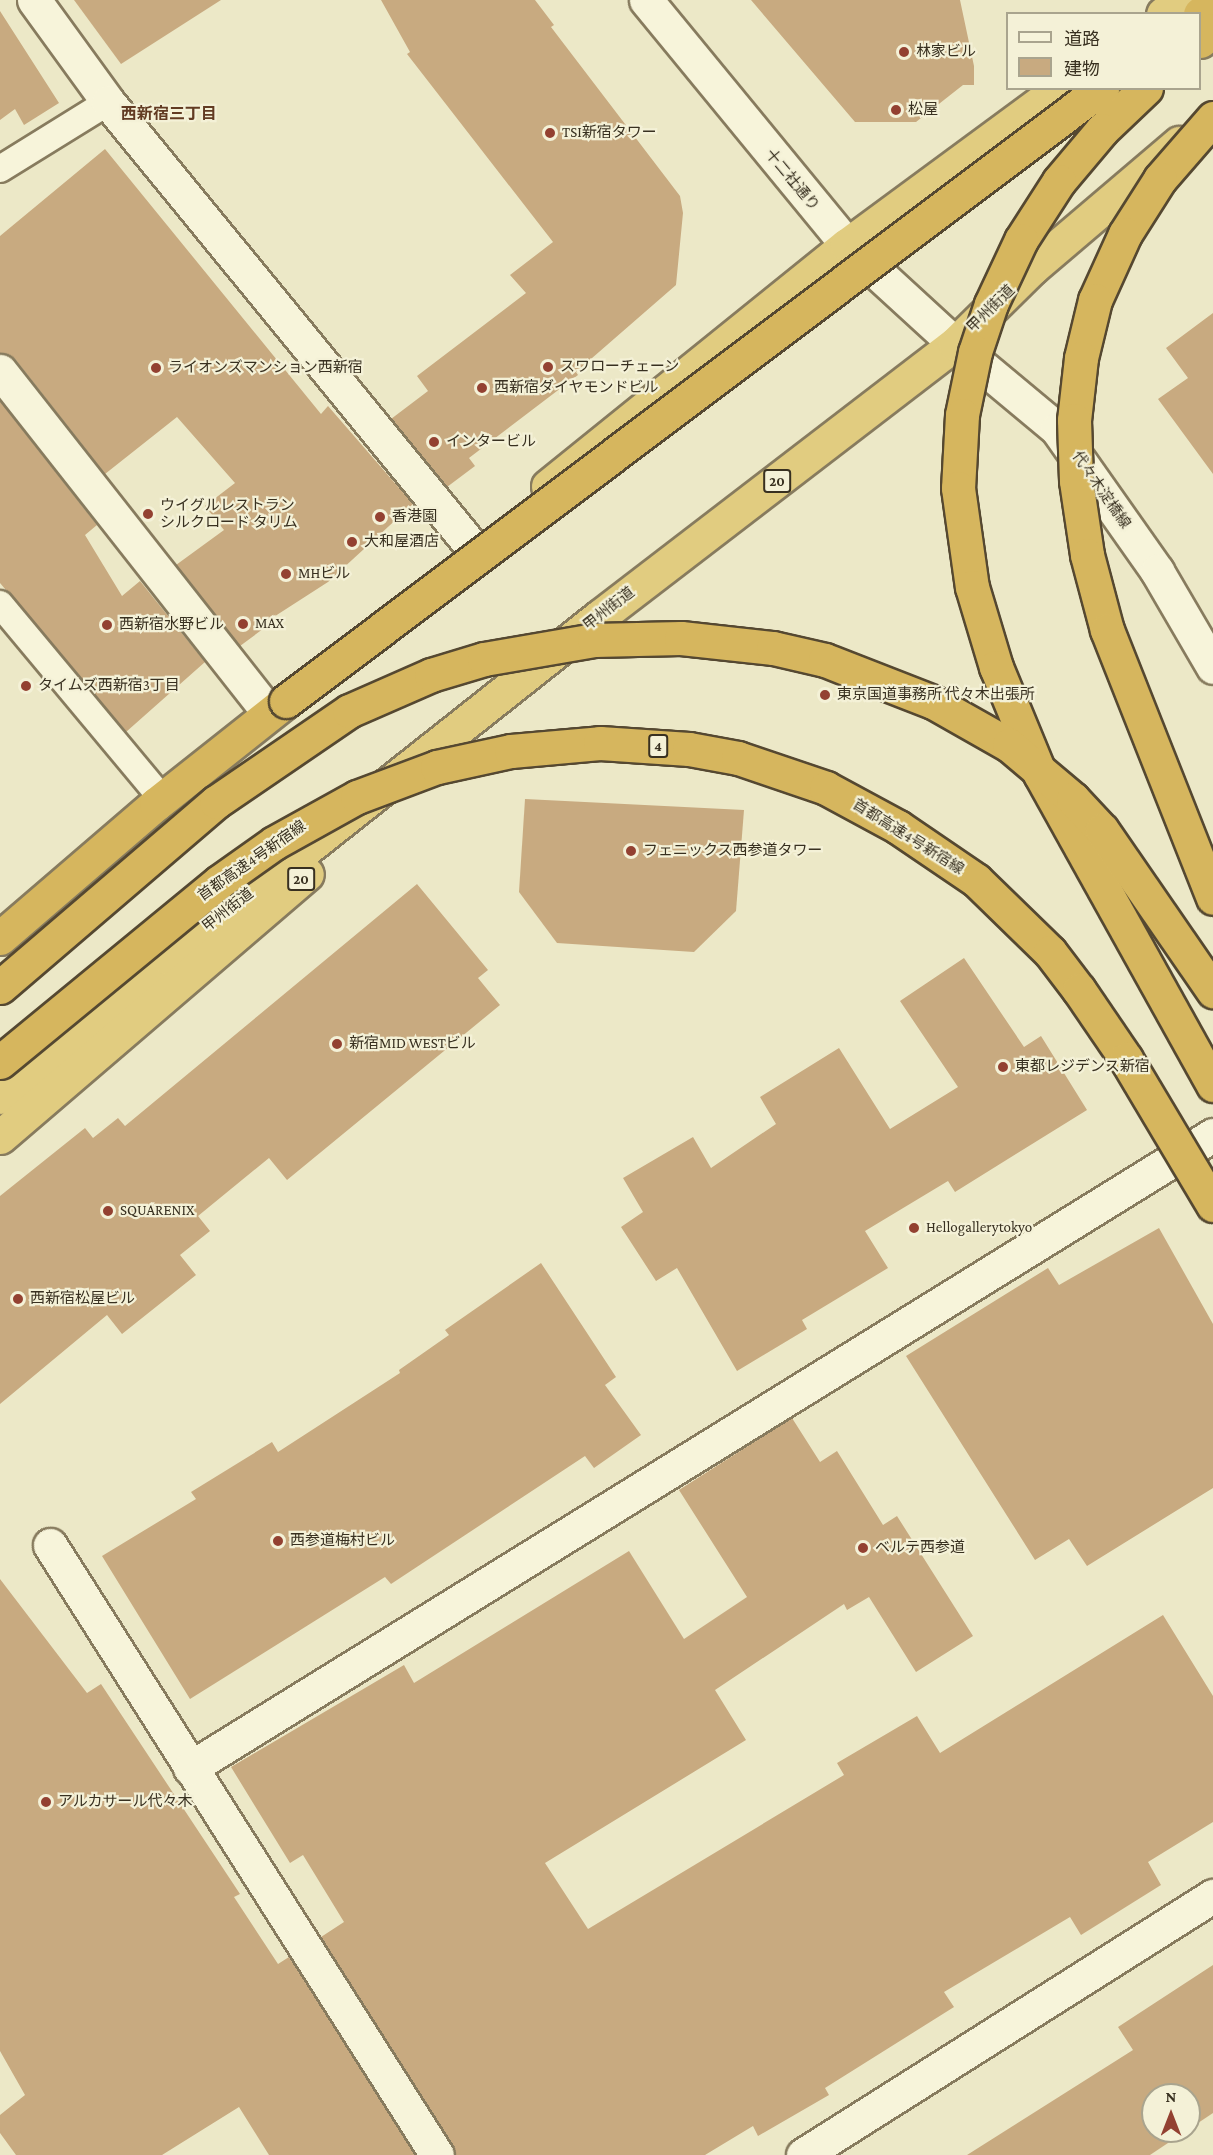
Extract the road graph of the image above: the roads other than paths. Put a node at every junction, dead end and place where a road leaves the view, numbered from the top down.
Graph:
1 (34, 0) edge
2 (646, 0) edge
3 (1181, 0) edge
4 (1213, 3) edge
5 (1166, 12) edge
6 (1201, 13) edge
7 (1213, 30) edge
8 (1201, 40) edge
9 (1057, 90) edge
10 (1099, 90) edge
11 (1144, 90) edge
12 (108, 102) junction
13 (1213, 116) edge
14 (0, 169) edge
15 (847, 245) junction
16 (955, 344) junction
17 (0, 371) edge
18 (558, 478) junction
19 (473, 548) junction
20 (0, 604) edge
21 (599, 617) junction
22 (1213, 667) edge
23 (262, 705) junction
24 (156, 791) junction
25 (1213, 898) edge
26 (0, 918) edge
27 (0, 938) edge
28 (0, 956) edge
29 (0, 987) edge
30 (1213, 991) edge
31 (0, 1062) edge
32 (1213, 1085) edge
33 (0, 1097) edge
34 (1213, 1135) edge
35 (0, 1137) edge
36 (1213, 1205) edge
37 (50, 1545) dead end
38 (190, 1768) junction
39 (1213, 1896) edge
40 (437, 2155) edge
41 (803, 2155) edge

1 - 12 street
2 - 15 street, 十二社通り
3 - 5 highway
4 - 6 highway
7 - 8 highway
9 - 15 highway
10 - 27 highway, bridge
11 - 32 highway, bridge
12 - 14 lane
12 - 19 street
13 - 16 highway, 甲州街道 / 20
13 - 25 highway, bridge
15 - 16 street, 十二社通り
15 - 18 highway
16 - 21 highway, 甲州街道 / 20
16 - 22 street, 代々木淀橋線
17 - 23 street
18 - 19 highway
18 - 28 highway
19 - 23 highway
20 - 24 lane
21 - 33 highway, 甲州街道 / 20
21 - 35 highway, 20
23 - 24 highway
24 - 26 highway
29 - 30 highway, bridge
31 - 36 highway, 首都高速4号新宿線 / 4, bridge
34 - 38 street
37 - 38 street
38 - 40 street
39 - 41 street

